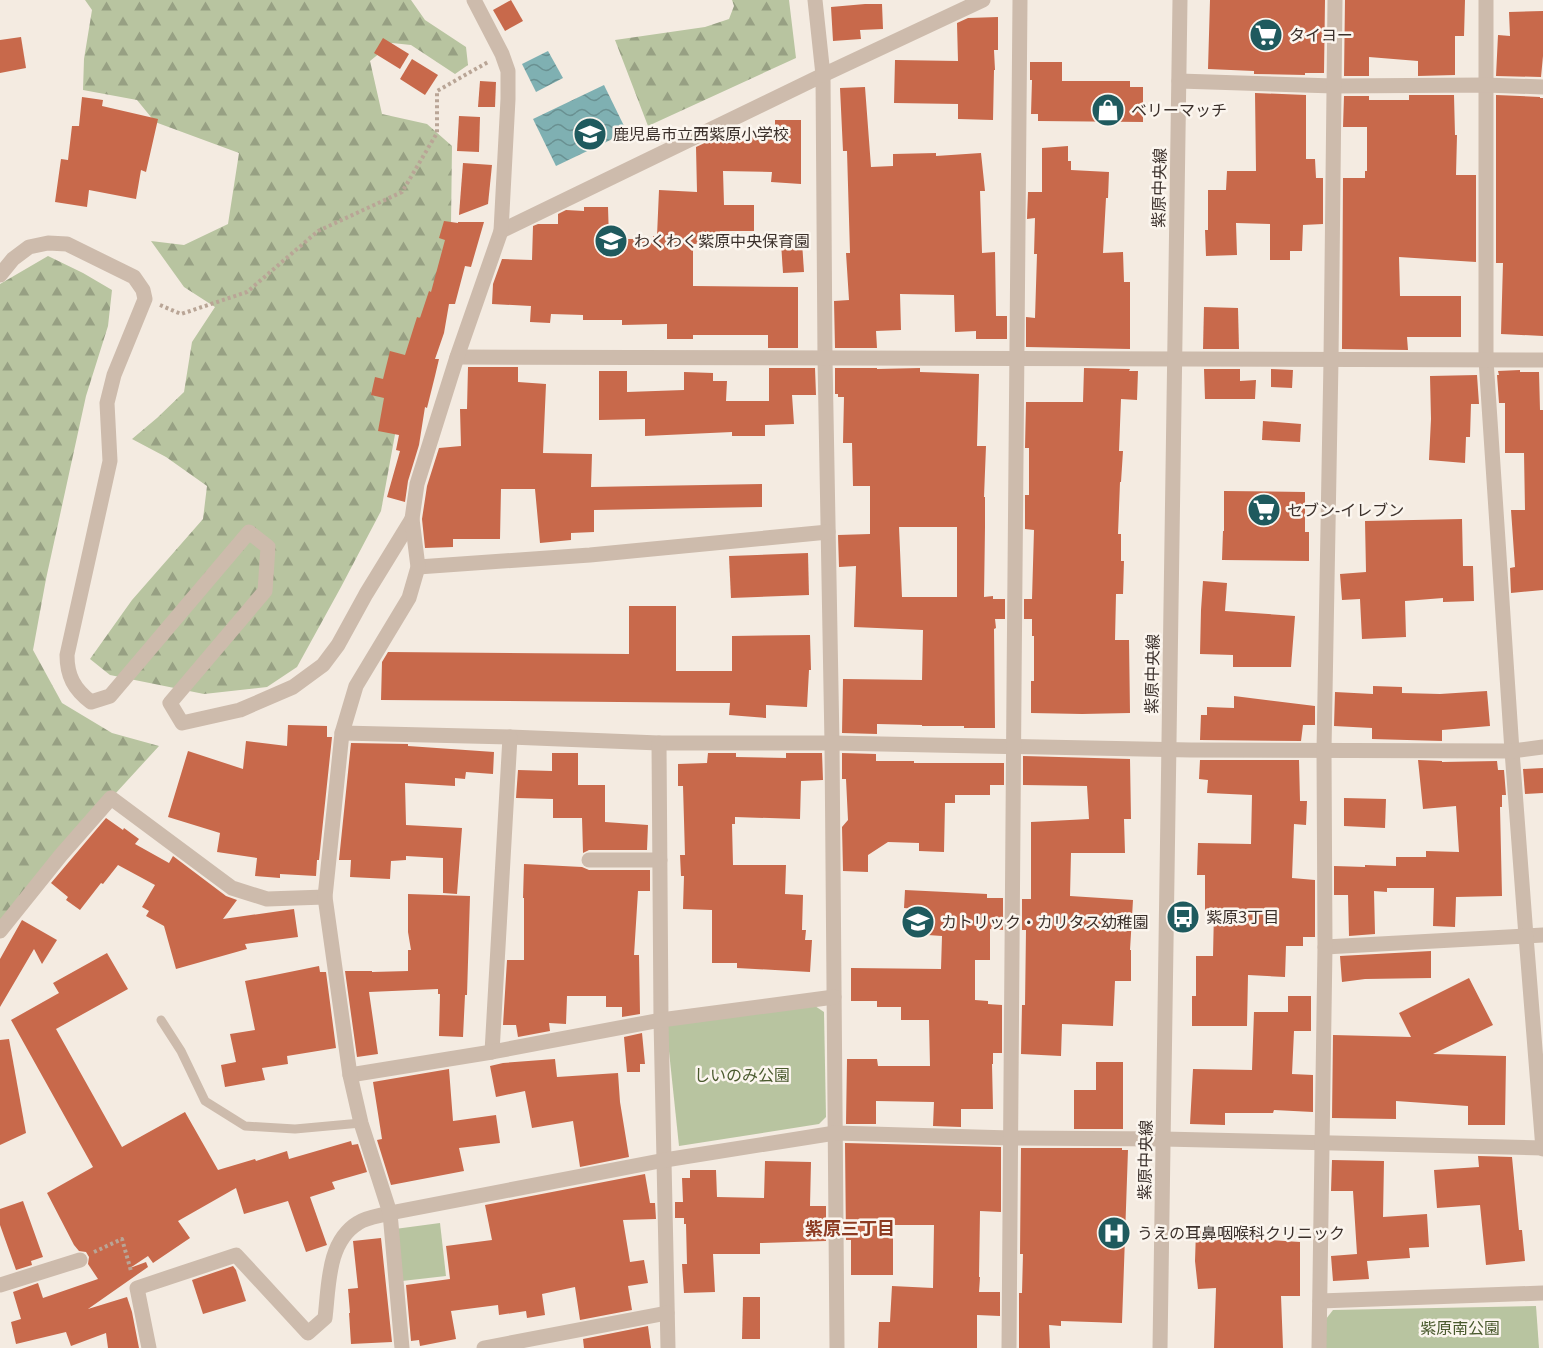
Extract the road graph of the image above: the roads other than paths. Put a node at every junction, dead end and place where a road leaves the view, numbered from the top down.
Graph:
1 (474, 0) edge
2 (815, 0) edge
3 (983, 0) edge
4 (1020, 0) edge
5 (1180, 0) edge
6 (1335, 0) edge
7 (1486, 0) edge
8 (824, 75) junction
9 (1179, 81) junction
10 (1485, 85) junction
11 (1334, 86) junction
12 (1543, 87) edge
13 (501, 231) junction
14 (0, 275) edge
15 (457, 357) junction
16 (825, 358) junction
17 (1015, 359) junction
18 (1175, 359) junction
19 (1331, 360) junction
20 (1486, 360) junction
21 (1543, 360) edge
22 (412, 519) junction
23 (828, 532) junction
24 (418, 567) junction
25 (342, 733) junction
26 (510, 737) junction
27 (659, 743) junction
28 (832, 743) junction
29 (1014, 746) junction
30 (1543, 747) edge
31 (1169, 749) junction
32 (1324, 750) junction
33 (1512, 751) junction
34 (589, 860) dead end
35 (660, 860) junction
36 (325, 897) junction
37 (0, 931) edge
38 (1543, 935) edge
39 (1526, 936) junction
40 (1325, 947) junction
41 (834, 997) junction
42 (161, 1020) dead end
43 (661, 1020) junction
44 (492, 1052) junction
45 (350, 1075) junction
46 (361, 1123) junction
47 (835, 1133) junction
48 (1011, 1138) junction
49 (1163, 1139) junction
50 (1321, 1143) junction
51 (1543, 1149) edge
52 (665, 1160) junction
53 (390, 1213) junction
54 (80, 1260) road end
55 (0, 1285) edge
56 (1543, 1293) edge
57 (1320, 1301) junction
58 (667, 1313) junction
59 (526, 1344) edge
60 (149, 1348) edge
61 (402, 1348) edge
62 (484, 1348) edge
63 (668, 1348) edge
64 (837, 1348) edge
65 (1009, 1348) edge
66 (1160, 1348) edge
67 (1319, 1348) edge

1 - 13 street
2 - 8 street
3 - 8 street
4 - 17 street
5 - 9 street, 紫原中央線
6 - 11 street
7 - 10 street
8 - 13 street
8 - 16 street
9 - 11 street
9 - 18 street, 紫原中央線
10 - 11 street
10 - 12 street
10 - 20 street
11 - 19 street
13 - 15 street
14 - 22 street
15 - 16 street
15 - 22 street
16 - 17 street
16 - 23 street
17 - 18 street
17 - 29 street
18 - 19 street
18 - 31 street, 紫原中央線
19 - 20 street
19 - 32 street
20 - 21 street
20 - 33 street
22 - 24 street
23 - 24 street
23 - 28 street
24 - 25 street
25 - 26 street
25 - 36 street
26 - 27 street
26 - 44 street
27 - 28 street
27 - 35 street
28 - 29 street
28 - 41 street
29 - 31 street
29 - 48 street
30 - 33 street
31 - 32 street
31 - 49 street, 紫原中央線
32 - 33 street
32 - 40 street
33 - 39 street
34 - 35 street
35 - 43 street
36 - 37 street
36 - 45 street
38 - 39 street
39 - 40 street
39 - 51 street
40 - 50 street
41 - 43 street
41 - 47 street
42 - 46 lane
43 - 44 street
43 - 52 street
44 - 45 street
45 - 46 street
46 - 53 street
47 - 48 street
47 - 52 street
47 - 64 street
48 - 49 street
48 - 65 street
49 - 50 street
49 - 66 street, 紫原中央線
50 - 51 street
50 - 57 street
52 - 53 street
52 - 58 street
53 - 60 street
53 - 61 street
54 - 55 street
56 - 57 street
57 - 67 street
58 - 59 street
58 - 63 street
59 - 62 street

